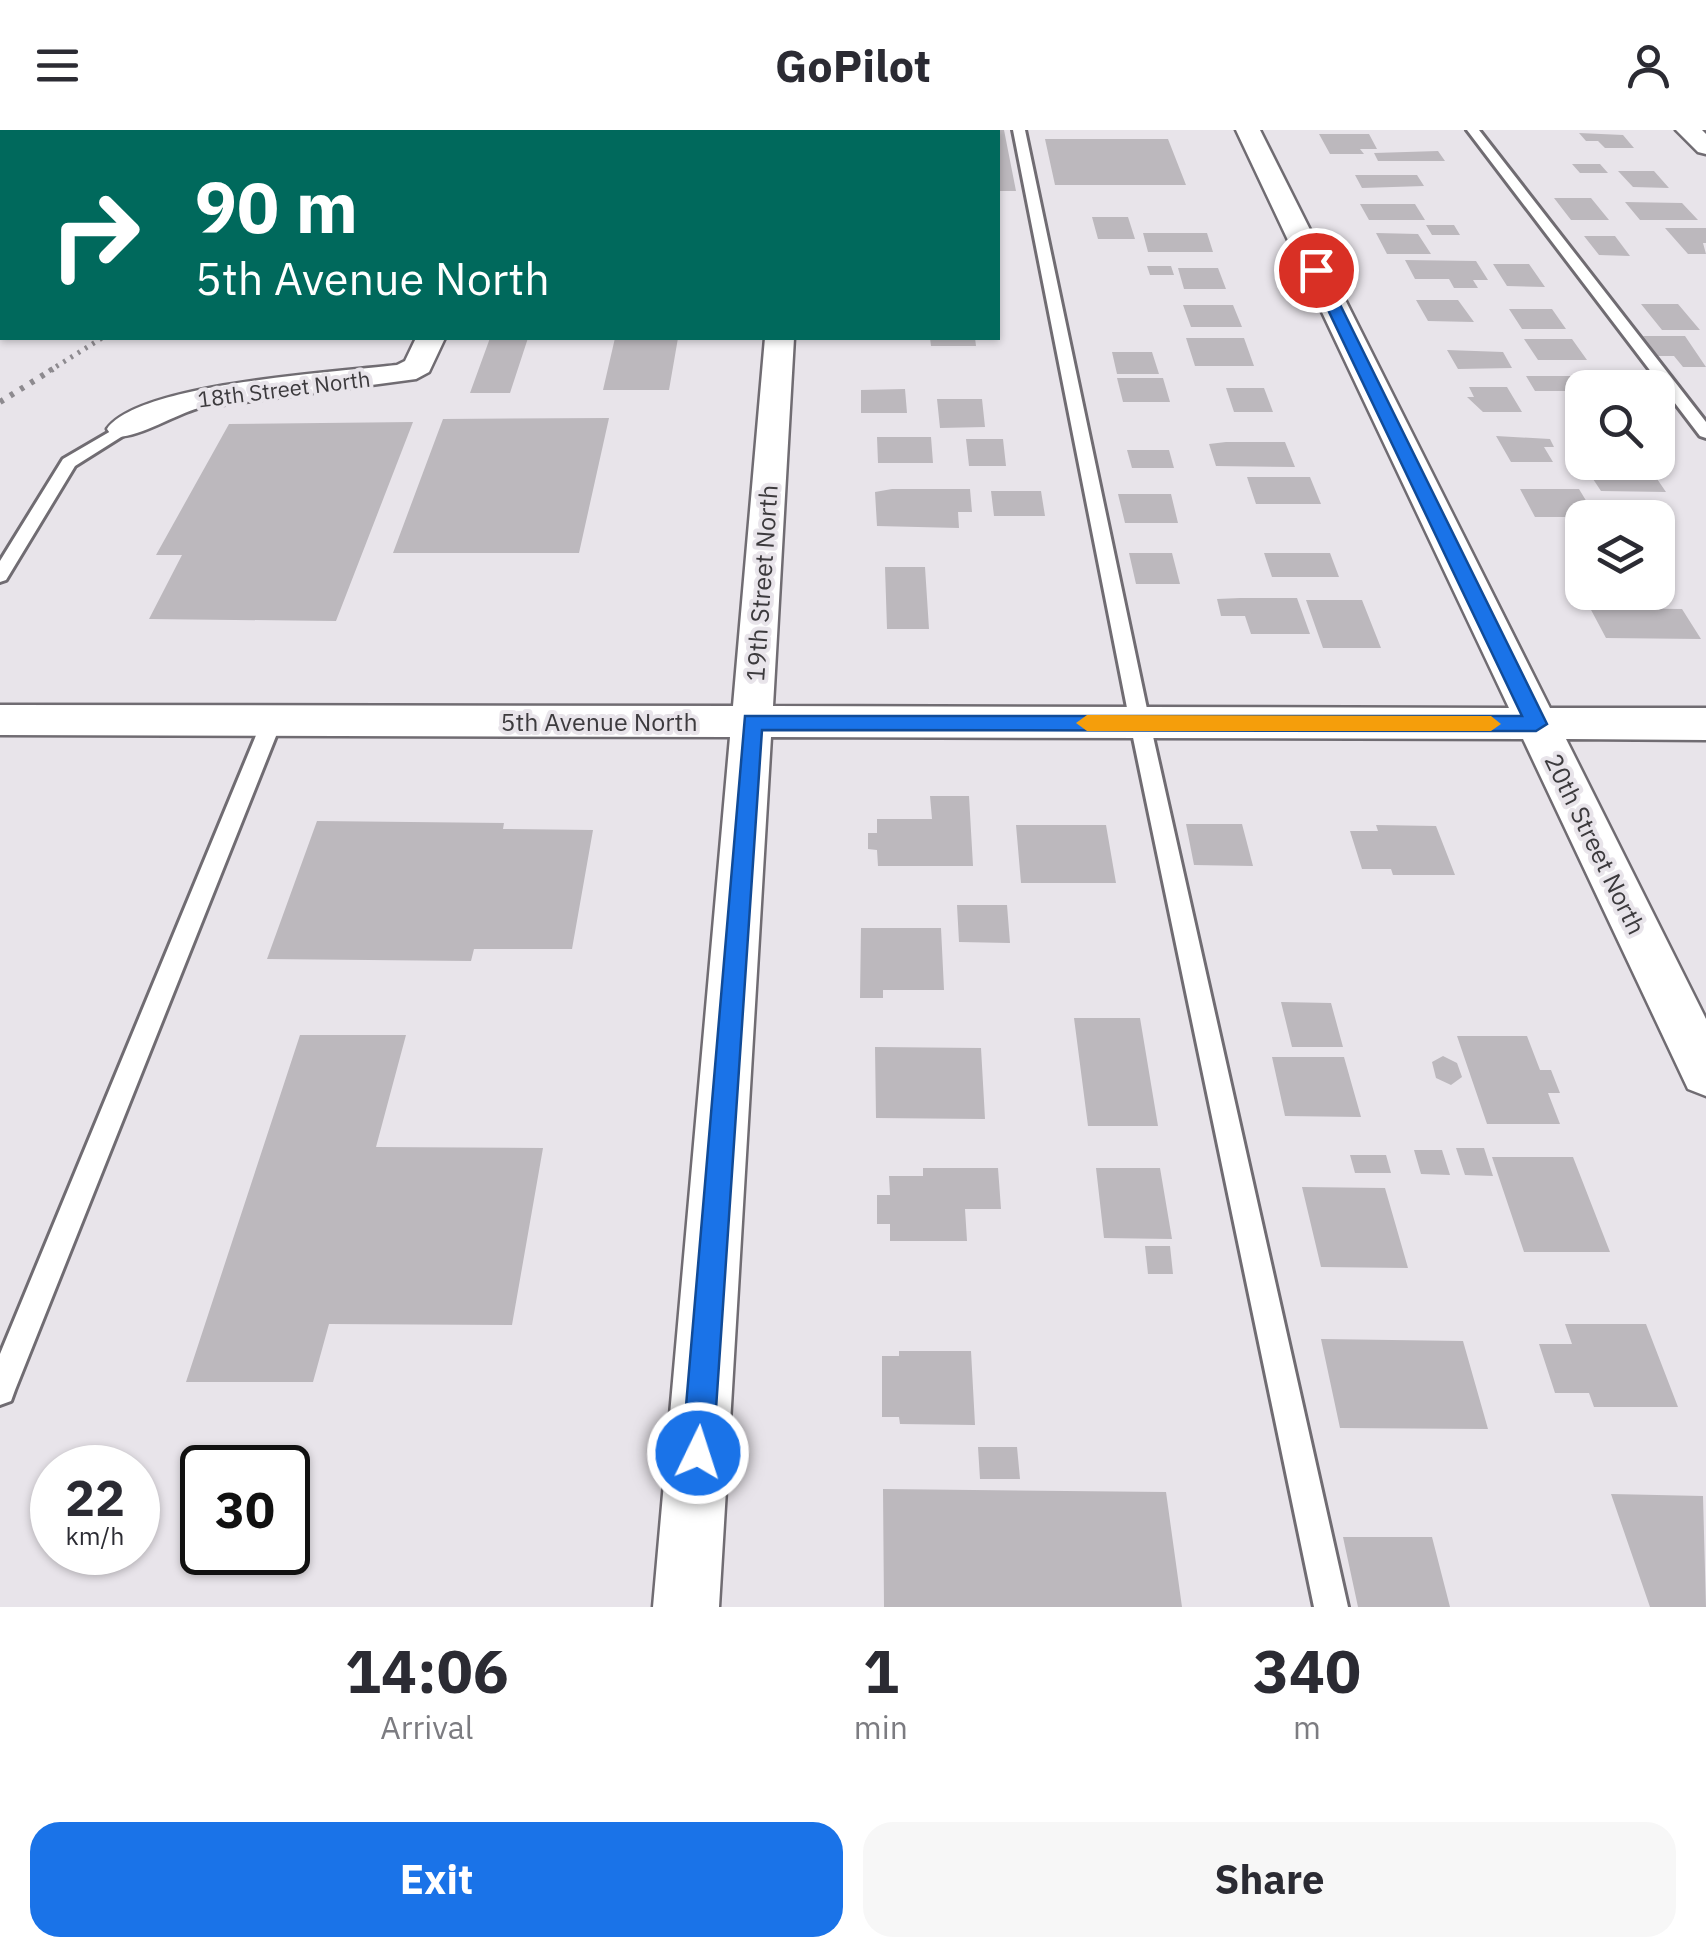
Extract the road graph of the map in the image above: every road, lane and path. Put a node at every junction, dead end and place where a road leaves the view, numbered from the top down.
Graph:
1 (1020, 130) edge
2 (1248, 130) edge
3 (1473, 130) edge
4 (1688, 130) edge
5 (1706, 147) edge
6 (429, 340) edge
7 (780, 340) edge
8 (123, 429) joint
9 (1706, 432) edge
10 (0, 576) edge
11 (0, 720) edge
12 (272, 721) junction
13 (752, 722) junction
14 (1140, 723) junction
15 (1536, 724) junction
16 (1706, 724) edge
17 (1706, 1072) edge
18 (0, 1390) edge
19 (686, 1607) edge
20 (1330, 1607) edge

1 - 14 lane
2 - 15 street, 20th Street North
3 - 9 lane
4 - 5 street
6 - 8 street, 18th Street North
7 - 13 street, 19th Street North
8 - 10 lane
11 - 12 street, 5th Avenue North
12 - 13 street, 5th Avenue North
12 - 18 lane
13 - 14 street, 5th Avenue North
13 - 19 street, 19th Street North
14 - 15 street, 5th Avenue North
14 - 20 lane
15 - 16 street, 5th Avenue North
15 - 17 street, 20th Street North

